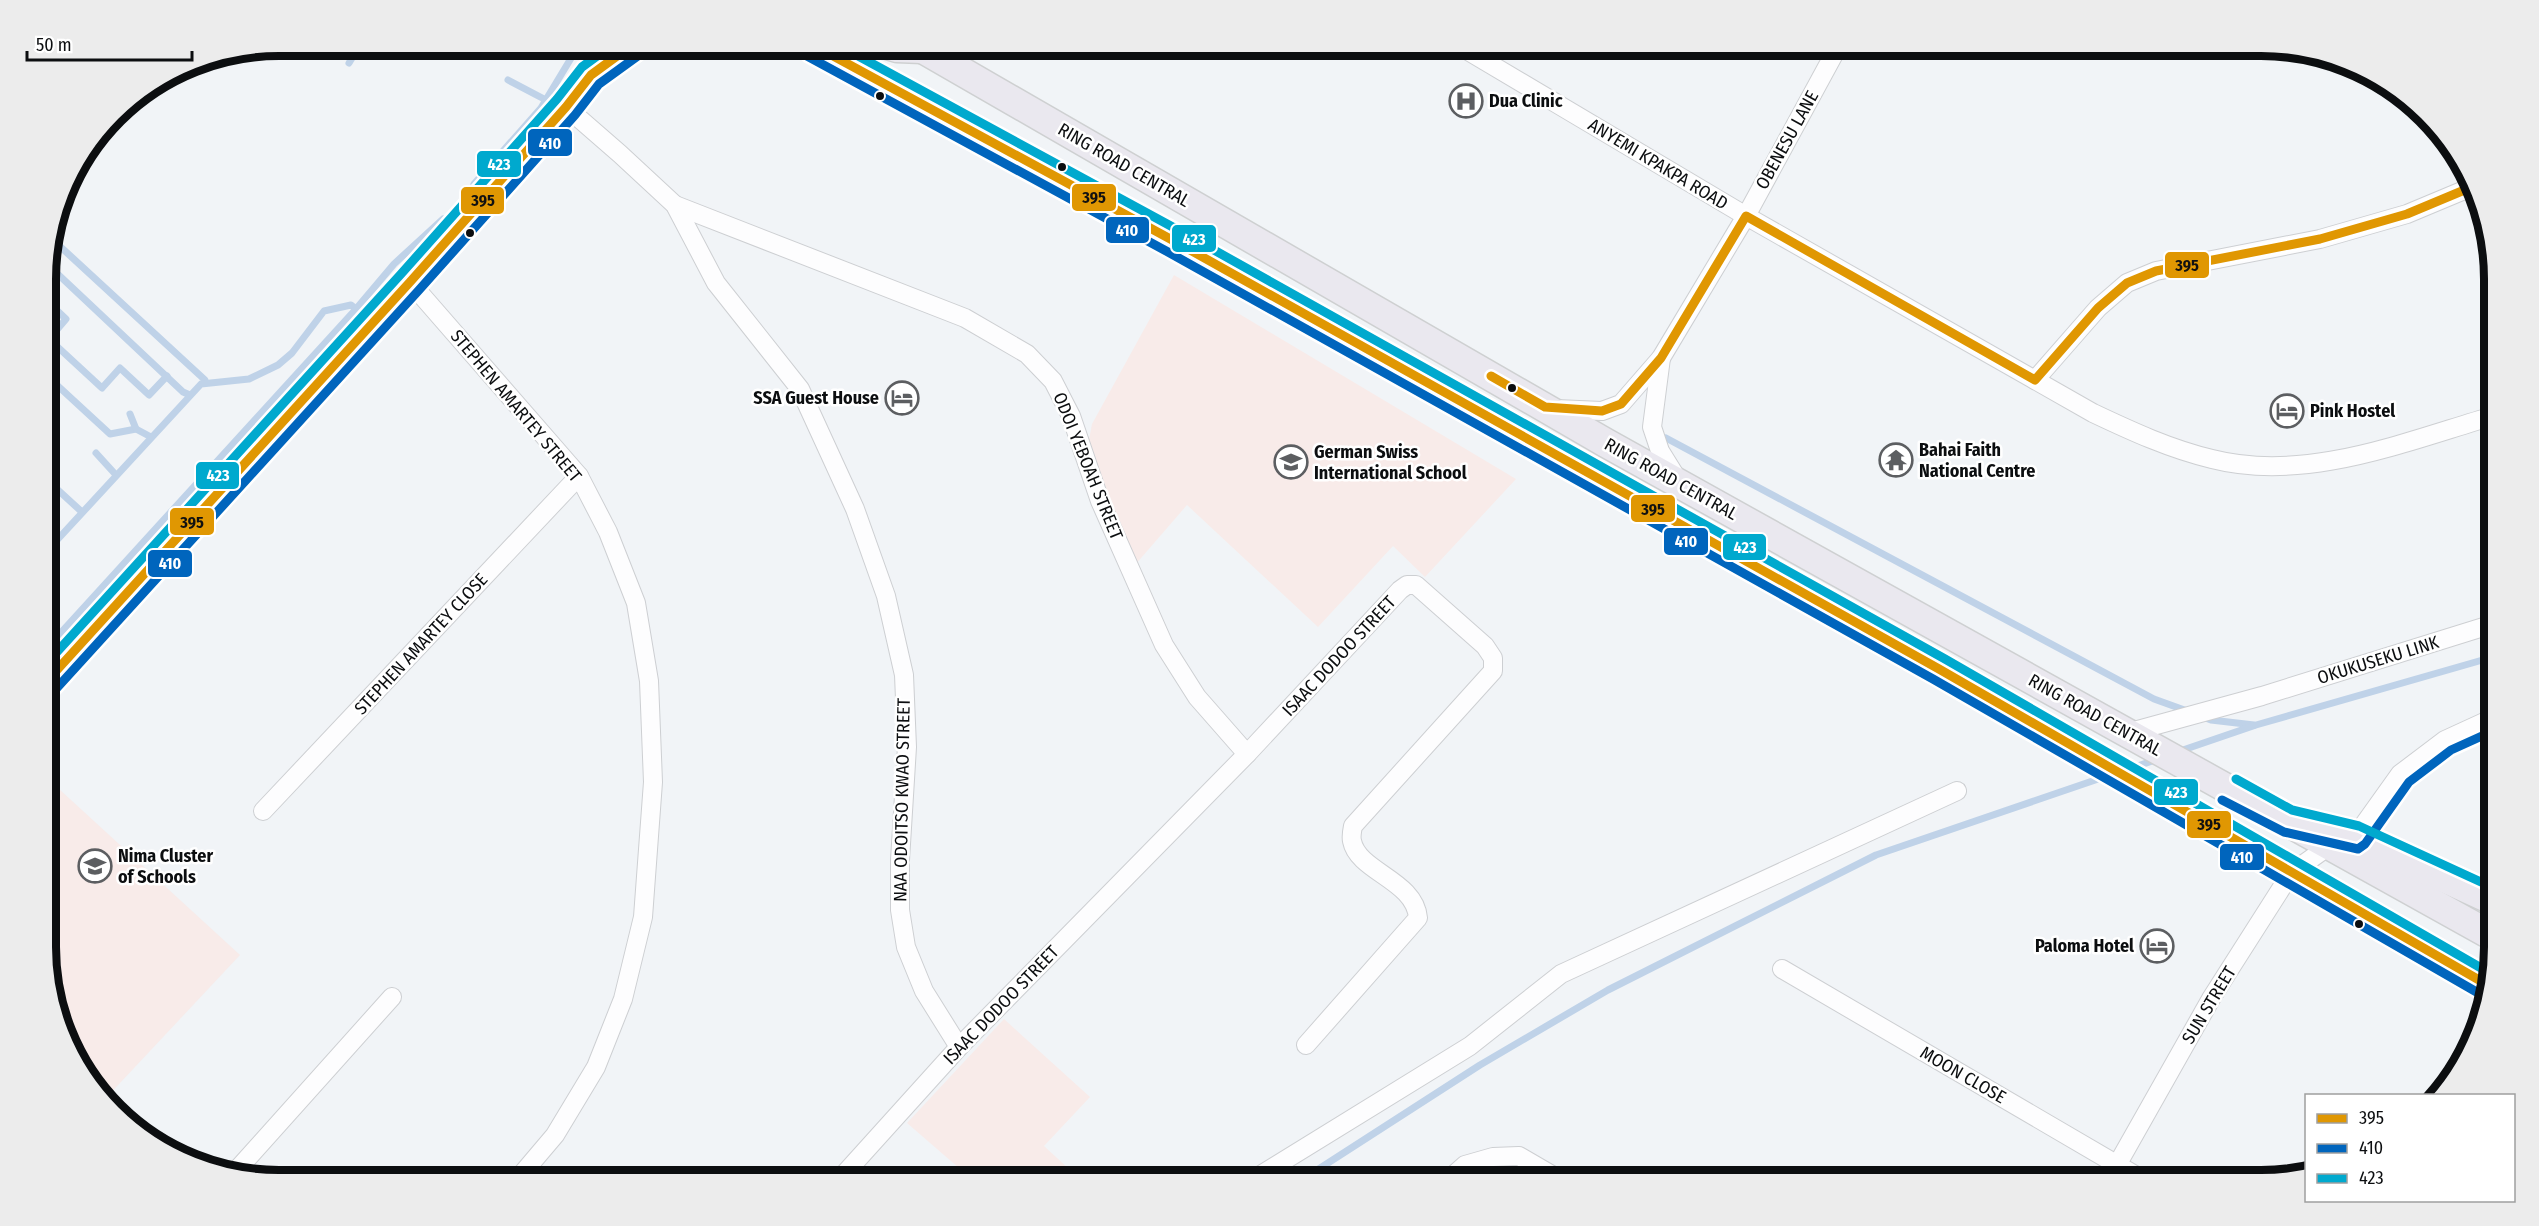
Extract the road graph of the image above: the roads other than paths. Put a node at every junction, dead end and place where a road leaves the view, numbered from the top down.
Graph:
1 (601, 56) edge
2 (608, 56) edge
3 (617, 56) edge
4 (833, 56) edge
5 (935, 56) edge
6 (1477, 56) edge
7 (1833, 56) edge
8 (591, 75) junction
9 (566, 107) junction
10 (2466, 190) edge
11 (675, 205) junction
12 (1746, 216) junction
13 (410, 282) junction
14 (1661, 358) junction
15 (2035, 380) junction
16 (1545, 407) junction
17 (2484, 419) edge
18 (579, 476) junction
19 (1680, 484) junction
20 (2484, 627) edge
21 (56, 671) edge
22 (2484, 722) edge
23 (2135, 738) junction
24 (1248, 754) junction
25 (1957, 791) dead end
26 (263, 811) dead end
27 (2342, 841) junction
28 (2291, 873) junction
29 (2484, 897) edge
30 (2484, 931) edge
31 (1782, 969) dead end
32 (2481, 981) edge
33 (392, 997) dead end
34 (1306, 1045) dead end
35 (959, 1047) junction
36 (2117, 1164) junction
37 (240, 1167) edge
38 (524, 1171) edge
39 (847, 1171) edge
40 (1267, 1171) edge
41 (1458, 1171) edge
42 (1545, 1171) edge
43 (2113, 1171) edge
44 (2129, 1171) edge

1 - 8 street
2 - 8 street
3 - 8 main road
4 - 28 main road, RING ROAD CENTRAL
5 - 16 main road, RING ROAD CENTRAL
6 - 12 street, ANYEMI KPAKPA ROAD
7 - 12 street, OBENESU LANE
8 - 9 street
9 - 11 street, NAA ODOITSO KWAO STREET
9 - 13 street
10 - 15 street
11 - 24 street, ODOI YEBOAH STREET
11 - 35 street, NAA ODOITSO KWAO STREET
12 - 14 street, OBENESU LANE
12 - 15 street, ANYEMI KPAKPA ROAD
13 - 18 street, STEPHEN AMARTEY STREET
13 - 21 street
14 - 16 street, OBENESU LANE
14 - 19 street, OBENESU LANE
15 - 17 street, ANYEMI KPAKPA ROAD
16 - 19 main road, RING ROAD CENTRAL
18 - 26 street, STEPHEN AMARTEY CLOSE
18 - 38 street, STEPHEN AMARTEY STREET
19 - 23 main road, RING ROAD CENTRAL
20 - 23 street, OKUKUSEKU LINK
22 - 27 street, SUN STREET
23 - 27 main road, RING ROAD CENTRAL
24 - 34 street, ISAAC DODOO STREET
24 - 35 street, ISAAC DODOO STREET
25 - 40 street
27 - 28 street, SUN STREET
27 - 29 main road
27 - 30 main road
28 - 32 main road, RING ROAD CENTRAL
28 - 36 street, SUN STREET
31 - 36 street, MOON CLOSE
33 - 37 street
35 - 39 street, ISAAC DODOO STREET
36 - 43 street, SUN STREET
36 - 44 street, MOON CLOSE
41 - 42 street

